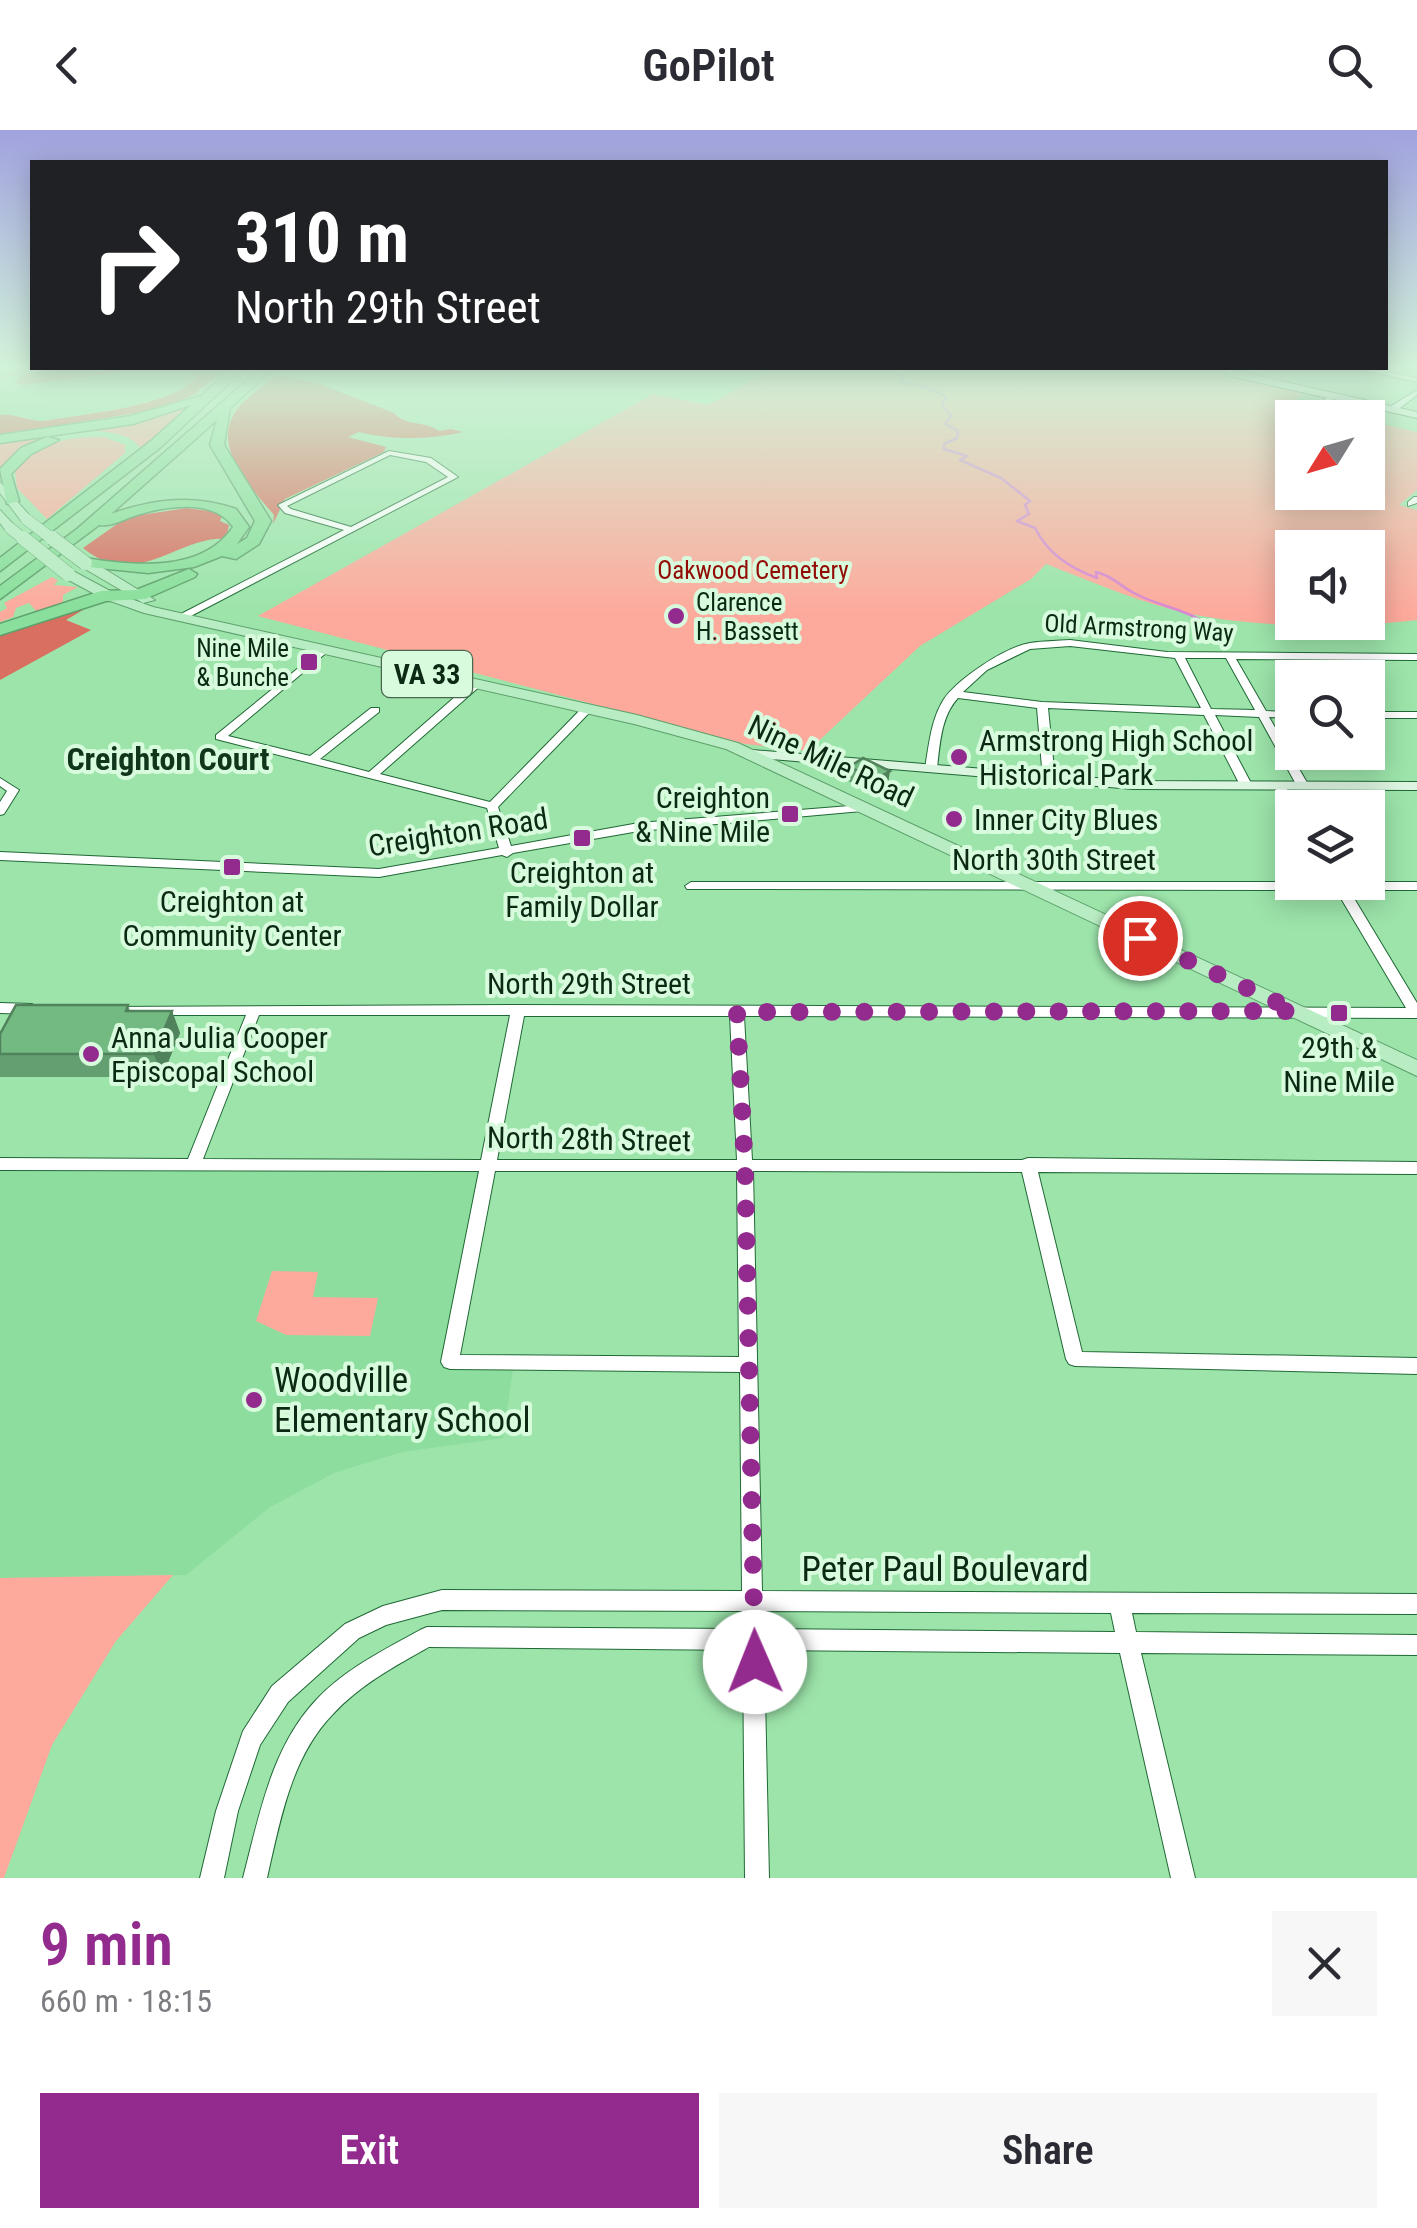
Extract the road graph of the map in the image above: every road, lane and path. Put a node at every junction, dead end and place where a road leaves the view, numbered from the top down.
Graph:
1 (30, 450) edge
2 (127, 450) edge
3 (147, 450) edge
4 (178, 450) edge
5 (221, 450) edge
6 (128, 466) junction
7 (0, 485) edge
8 (12, 501) junction
9 (4, 522) edge
10 (352, 530) junction
11 (82, 532) junction
12 (27, 544) junction
13 (0, 557) edge
14 (85, 563) junction
15 (0, 566) edge
16 (0, 594) edge
17 (138, 595) junction
18 (109, 596) junction
19 (182, 617) junction
20 (0, 630) edge
21 (323, 651) junction
22 (1178, 655) junction
23 (1229, 655) junction
24 (1417, 656) edge
25 (476, 684) junction
26 (954, 694) junction
27 (1042, 705) junction
28 (587, 709) junction
29 (375, 710) dead end
30 (1209, 714) junction
31 (1263, 715) junction
32 (1275, 715) edge
33 (1385, 715) edge
34 (1417, 716) edge
35 (752, 754) junction
36 (318, 761) junction
37 (931, 768) junction
38 (372, 775) junction
39 (1049, 778) junction
40 (0, 780) edge
41 (1246, 785) junction
42 (1280, 786) junction
43 (1303, 786) junction
44 (1417, 786) edge
45 (1282, 790) edge
46 (492, 806) junction
47 (862, 808) junction
48 (0, 812) edge
49 (506, 852) junction
50 (0, 856) edge
51 (1023, 884) junction
52 (1275, 884) edge
53 (1385, 885) edge
54 (691, 886) dead end
55 (1417, 886) edge
56 (1349, 900) edge
57 (0, 1008) edge
58 (56, 1009) edge
59 (92, 1010) edge
60 (518, 1010) junction
61 (1296, 1011) junction
62 (254, 1012) junction
63 (737, 1012) junction
64 (1416, 1013) edge
65 (1417, 1069) edge
66 (0, 1164) edge
67 (1028, 1164) junction
68 (487, 1165) junction
69 (193, 1166) junction
70 (745, 1168) junction
71 (1417, 1168) edge
72 (747, 1366) junction
73 (1417, 1366) edge
74 (754, 1601) junction
75 (1119, 1603) junction
76 (1417, 1604) edge
77 (754, 1638) junction
78 (1128, 1642) junction
79 (1417, 1645) edge
80 (212, 1878) edge
81 (256, 1878) edge
82 (757, 1878) edge
83 (1184, 1878) edge

1 - 8 highway
2 - 6 highway
3 - 6 highway
4 - 11 highway
5 - 17 highway
6 - 12 highway
7 - 8 main road, Nine Mile Road / VA 33
8 - 14 main road, Nine Mile Road / VA 33, bridge
9 - 18 main road, Nine Mile Road / VA 33, bridge
10 - 10 street
10 - 19 street
11 - 14 highway
11 - 16 highway
12 - 13 highway
12 - 15 highway
14 - 17 main road, Nine Mile Road / VA 33
17 - 18 highway
17 - 19 main road, Nine Mile Road / VA 33
18 - 19 main road, Nine Mile Road / VA 33
18 - 20 highway
19 - 21 main road, Nine Mile Road / VA 33
21 - 25 main road, Nine Mile Road / VA 33
21 - 36 street
22 - 23 street, Old Armstrong Way
22 - 26 street, Old Armstrong Way
22 - 30 street
23 - 24 street, Old Armstrong Way
23 - 31 street
25 - 28 main road, Nine Mile Road / VA 33
25 - 38 street
26 - 27 street
26 - 37 street
27 - 30 street
27 - 39 street
28 - 35 main road, Nine Mile Road / VA 33
28 - 46 street
29 - 36 street
30 - 31 street
30 - 41 street
31 - 32 street
31 - 43 street
33 - 34 street
35 - 37 street
35 - 47 main road, Nine Mile Road / VA 33
36 - 38 street
37 - 39 street
38 - 46 street
39 - 41 street
40 - 48 street
41 - 42 street
42 - 43 street
42 - 45 street
43 - 44 street
46 - 49 street
47 - 49 street, Creighton Road
47 - 51 main road, Nine Mile Road / VA 33
49 - 50 street, Creighton Road
51 - 52 street, North 30th Street
51 - 54 street, North 30th Street
51 - 61 main road, Nine Mile Road / VA 33
53 - 55 street, North 30th Street
56 - 64 street
57 - 58 street
59 - 62 street, North 29th Street
60 - 62 street, North 29th Street
60 - 63 street, North 29th Street
60 - 68 street
61 - 63 street, North 29th Street
61 - 64 street, North 29th Street
61 - 65 main road, Nine Mile Road / VA 33
62 - 69 street
63 - 70 street
66 - 69 street, North 28th Street
67 - 70 street, North 28th Street
67 - 71 street, North 28th Street
67 - 73 street
68 - 69 street, North 28th Street
68 - 70 street, North 28th Street
68 - 72 street
70 - 72 street
72 - 74 street
74 - 75 street, Peter Paul Boulevard
74 - 77 street
74 - 80 street, Peter Paul Boulevard
75 - 76 street, Peter Paul Boulevard
75 - 78 street
77 - 78 street
77 - 81 street
77 - 82 street
78 - 79 street
78 - 83 street

